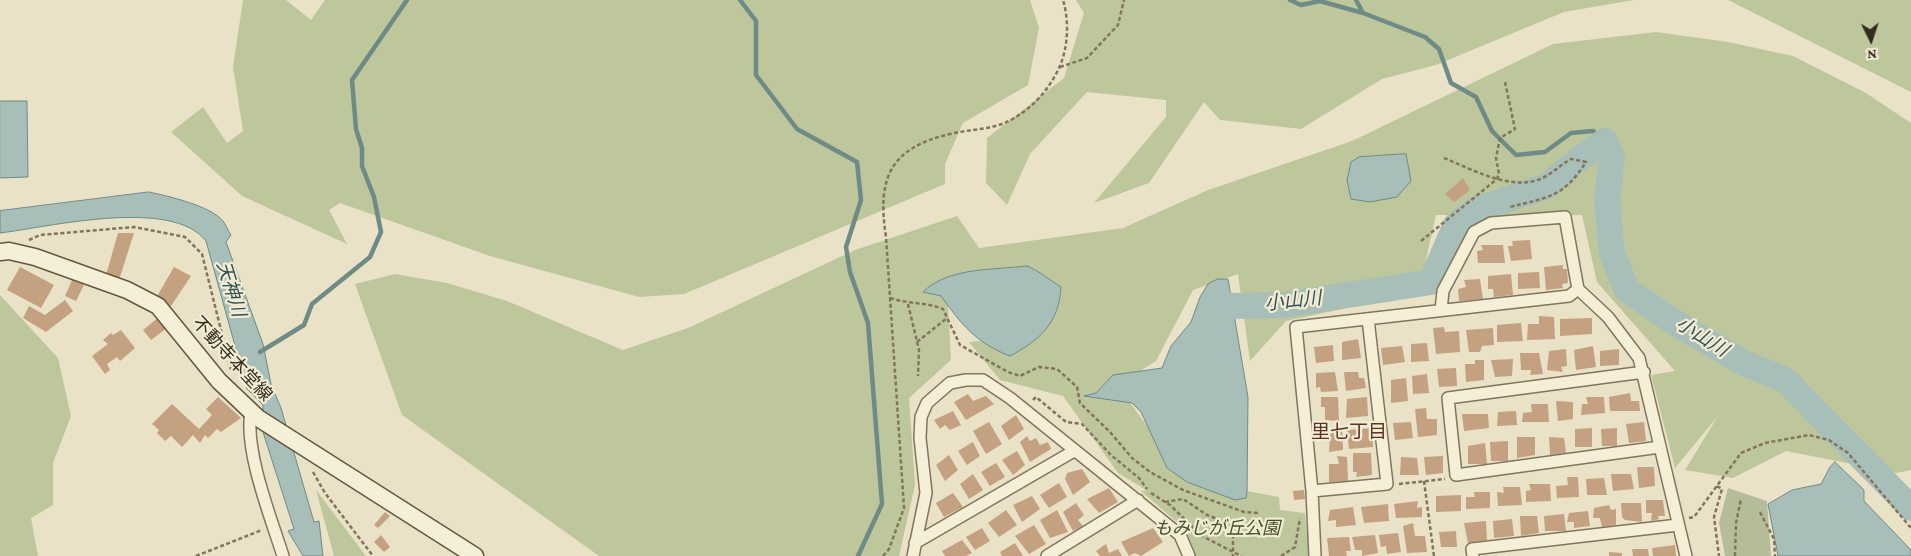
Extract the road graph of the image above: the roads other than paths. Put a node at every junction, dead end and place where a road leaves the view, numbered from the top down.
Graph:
1 (5, 251) edge
2 (1578, 289) junction
3 (1440, 310) junction
4 (1368, 319) junction
5 (1644, 372) junction
6 (254, 415) junction
7 (1660, 447) junction
8 (1074, 451) junction
9 (1312, 491) junction
10 (1138, 500) junction
11 (1678, 523) junction
12 (915, 544) junction
13 (283, 556) edge
14 (475, 556) edge
15 (913, 556) edge
16 (1047, 556) edge
17 (1189, 556) edge
18 (1315, 556) edge
19 (1473, 556) edge
20 (1686, 556) edge

1 - 6 main road, 不動寺本堂線
2 - 3 street
2 - 3 street
2 - 5 street
3 - 4 street
4 - 9 street
4 - 9 street
5 - 7 street
5 - 7 street
6 - 13 street
6 - 14 main road, 不動寺本堂線
7 - 11 street
8 - 10 street
8 - 12 street
8 - 12 street
9 - 18 street
10 - 16 street
10 - 17 street
11 - 19 street
11 - 20 street
12 - 15 street

